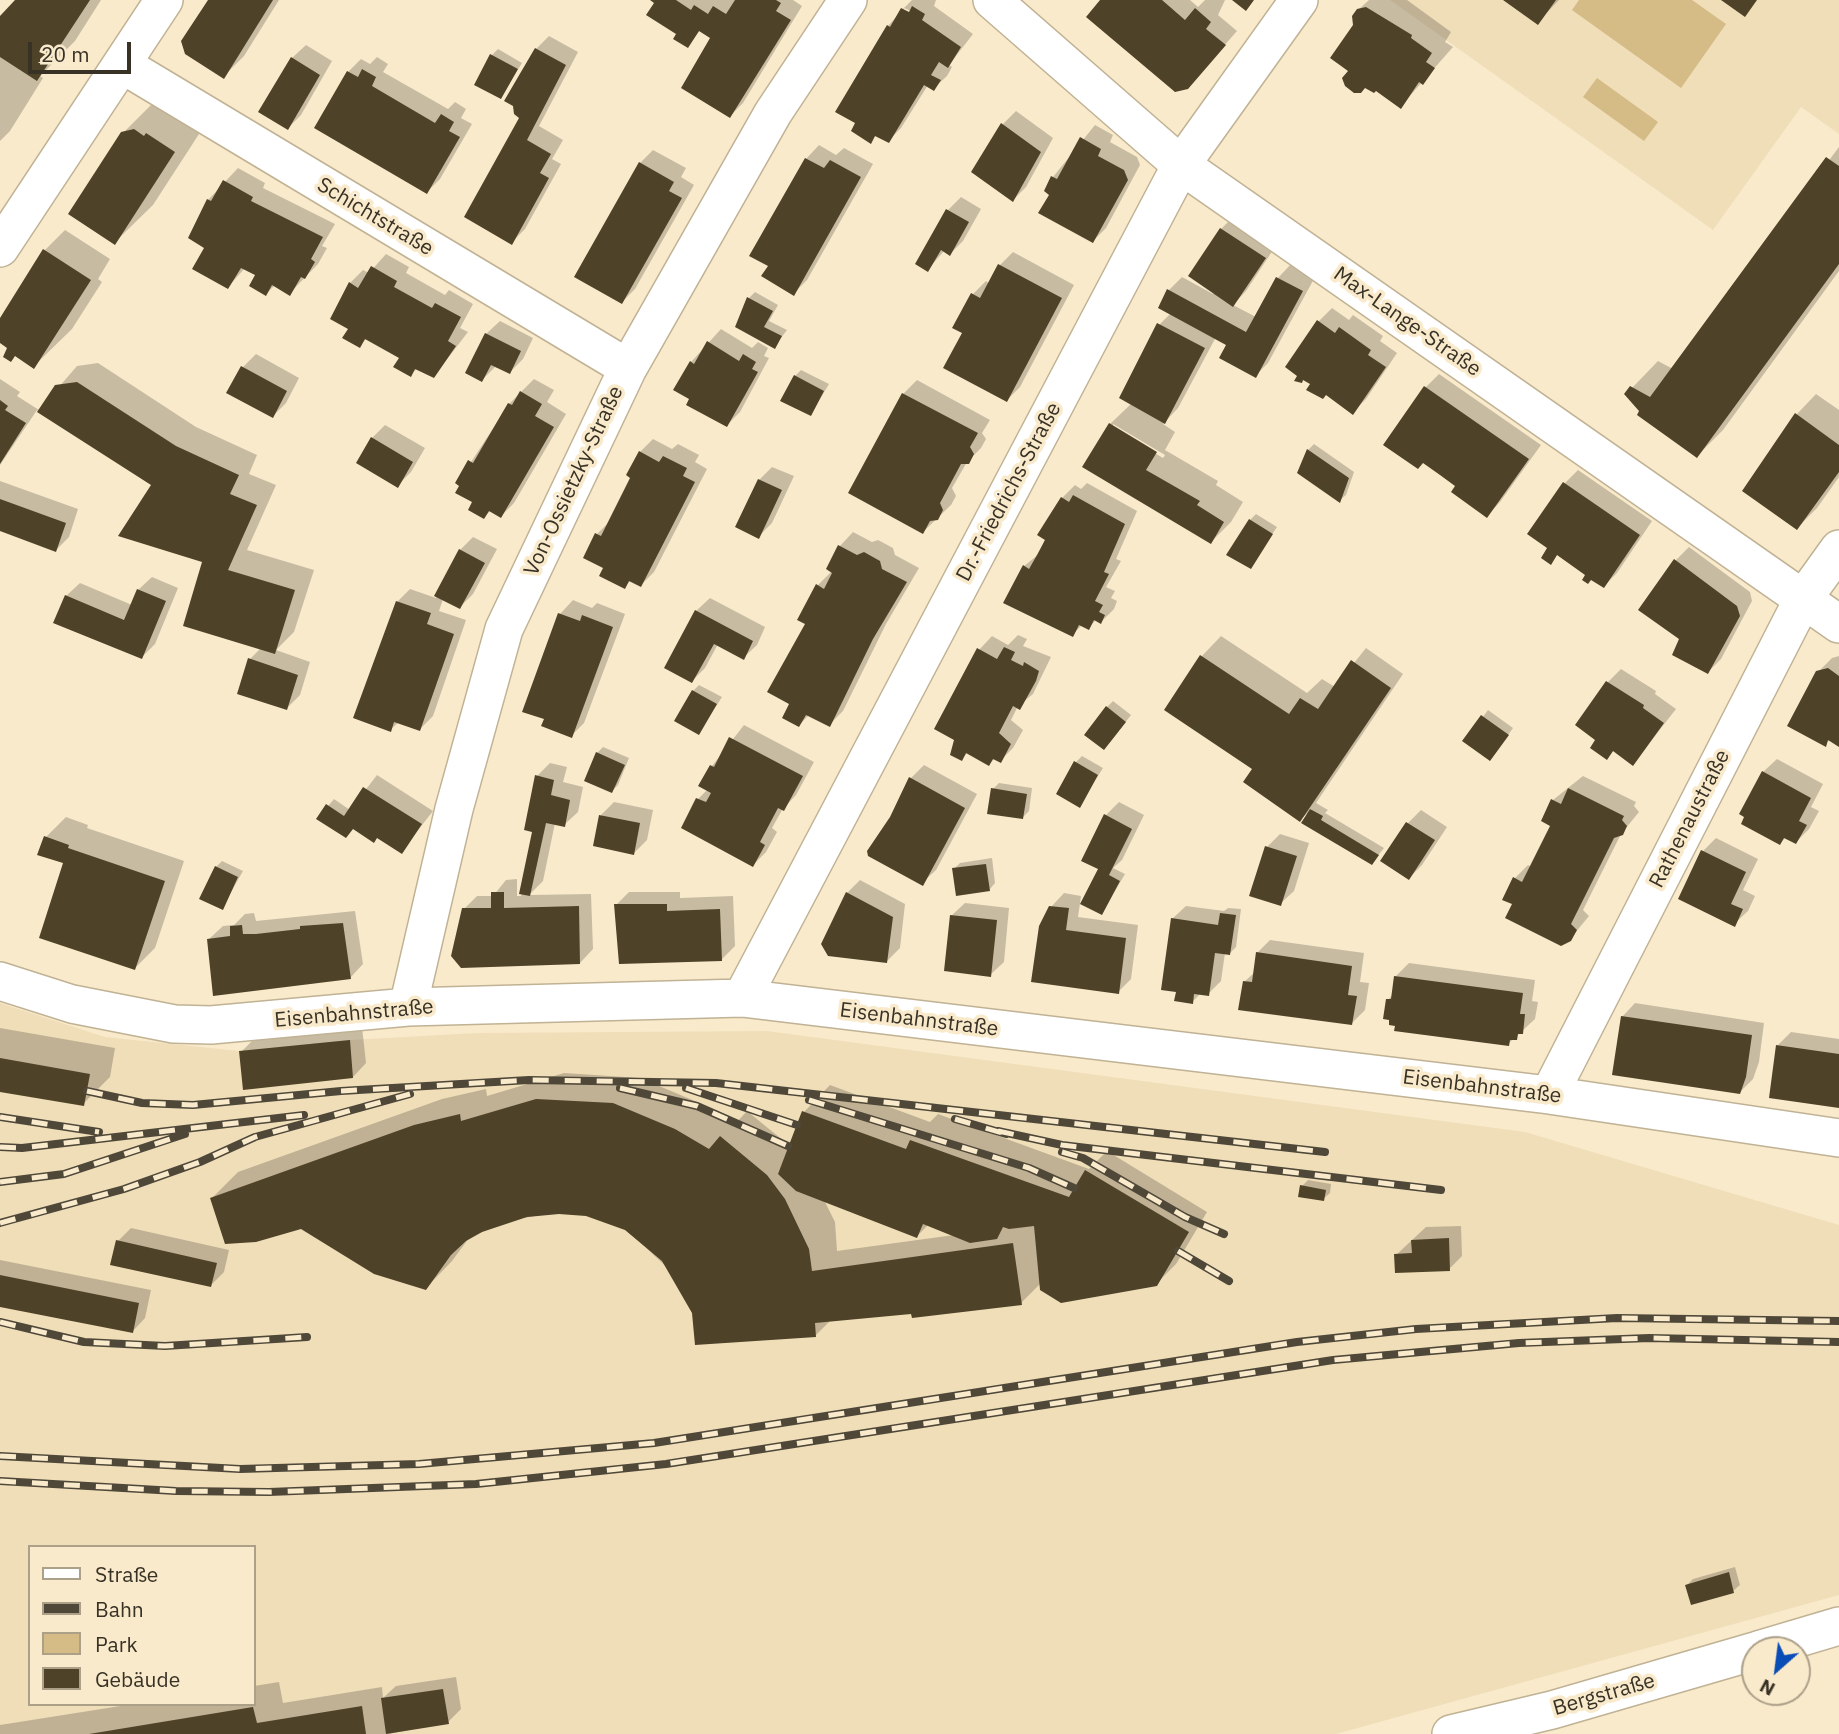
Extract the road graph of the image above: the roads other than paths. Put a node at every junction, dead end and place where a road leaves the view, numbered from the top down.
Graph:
1 (164, 0) edge
2 (848, 0) edge
3 (992, 0) edge
4 (1299, 0) edge
5 (122, 65) junction
6 (1181, 165) junction
7 (0, 248) edge
8 (628, 368) junction
9 (1839, 549) edge
10 (1803, 599) junction
11 (1839, 624) edge
12 (0, 981) edge
13 (741, 998) junction
14 (408, 1007) junction
15 (1549, 1095) junction
16 (1839, 1138) edge
17 (1839, 1626) edge
18 (1806, 1636) edge
19 (1741, 1656) edge
20 (1451, 1734) edge

1 - 5 street
2 - 8 street, Von-Ossietzky-Straße
3 - 6 street, Max-Lange-Straße
4 - 6 street, Dr.-Friedrichs-Straße
5 - 7 street
5 - 8 street, Schichtstraße
6 - 10 street, Max-Lange-Straße
6 - 13 street, Dr.-Friedrichs-Straße
8 - 14 street, Von-Ossietzky-Straße
9 - 10 street, Rathenaustraße
10 - 11 street, Max-Lange-Straße
10 - 15 street, Rathenaustraße
12 - 14 street, Eisenbahnstraße
13 - 14 street, Eisenbahnstraße
13 - 15 street, Eisenbahnstraße
15 - 16 street, Eisenbahnstraße
17 - 18 street, Bergstraße
19 - 20 street, Bergstraße

